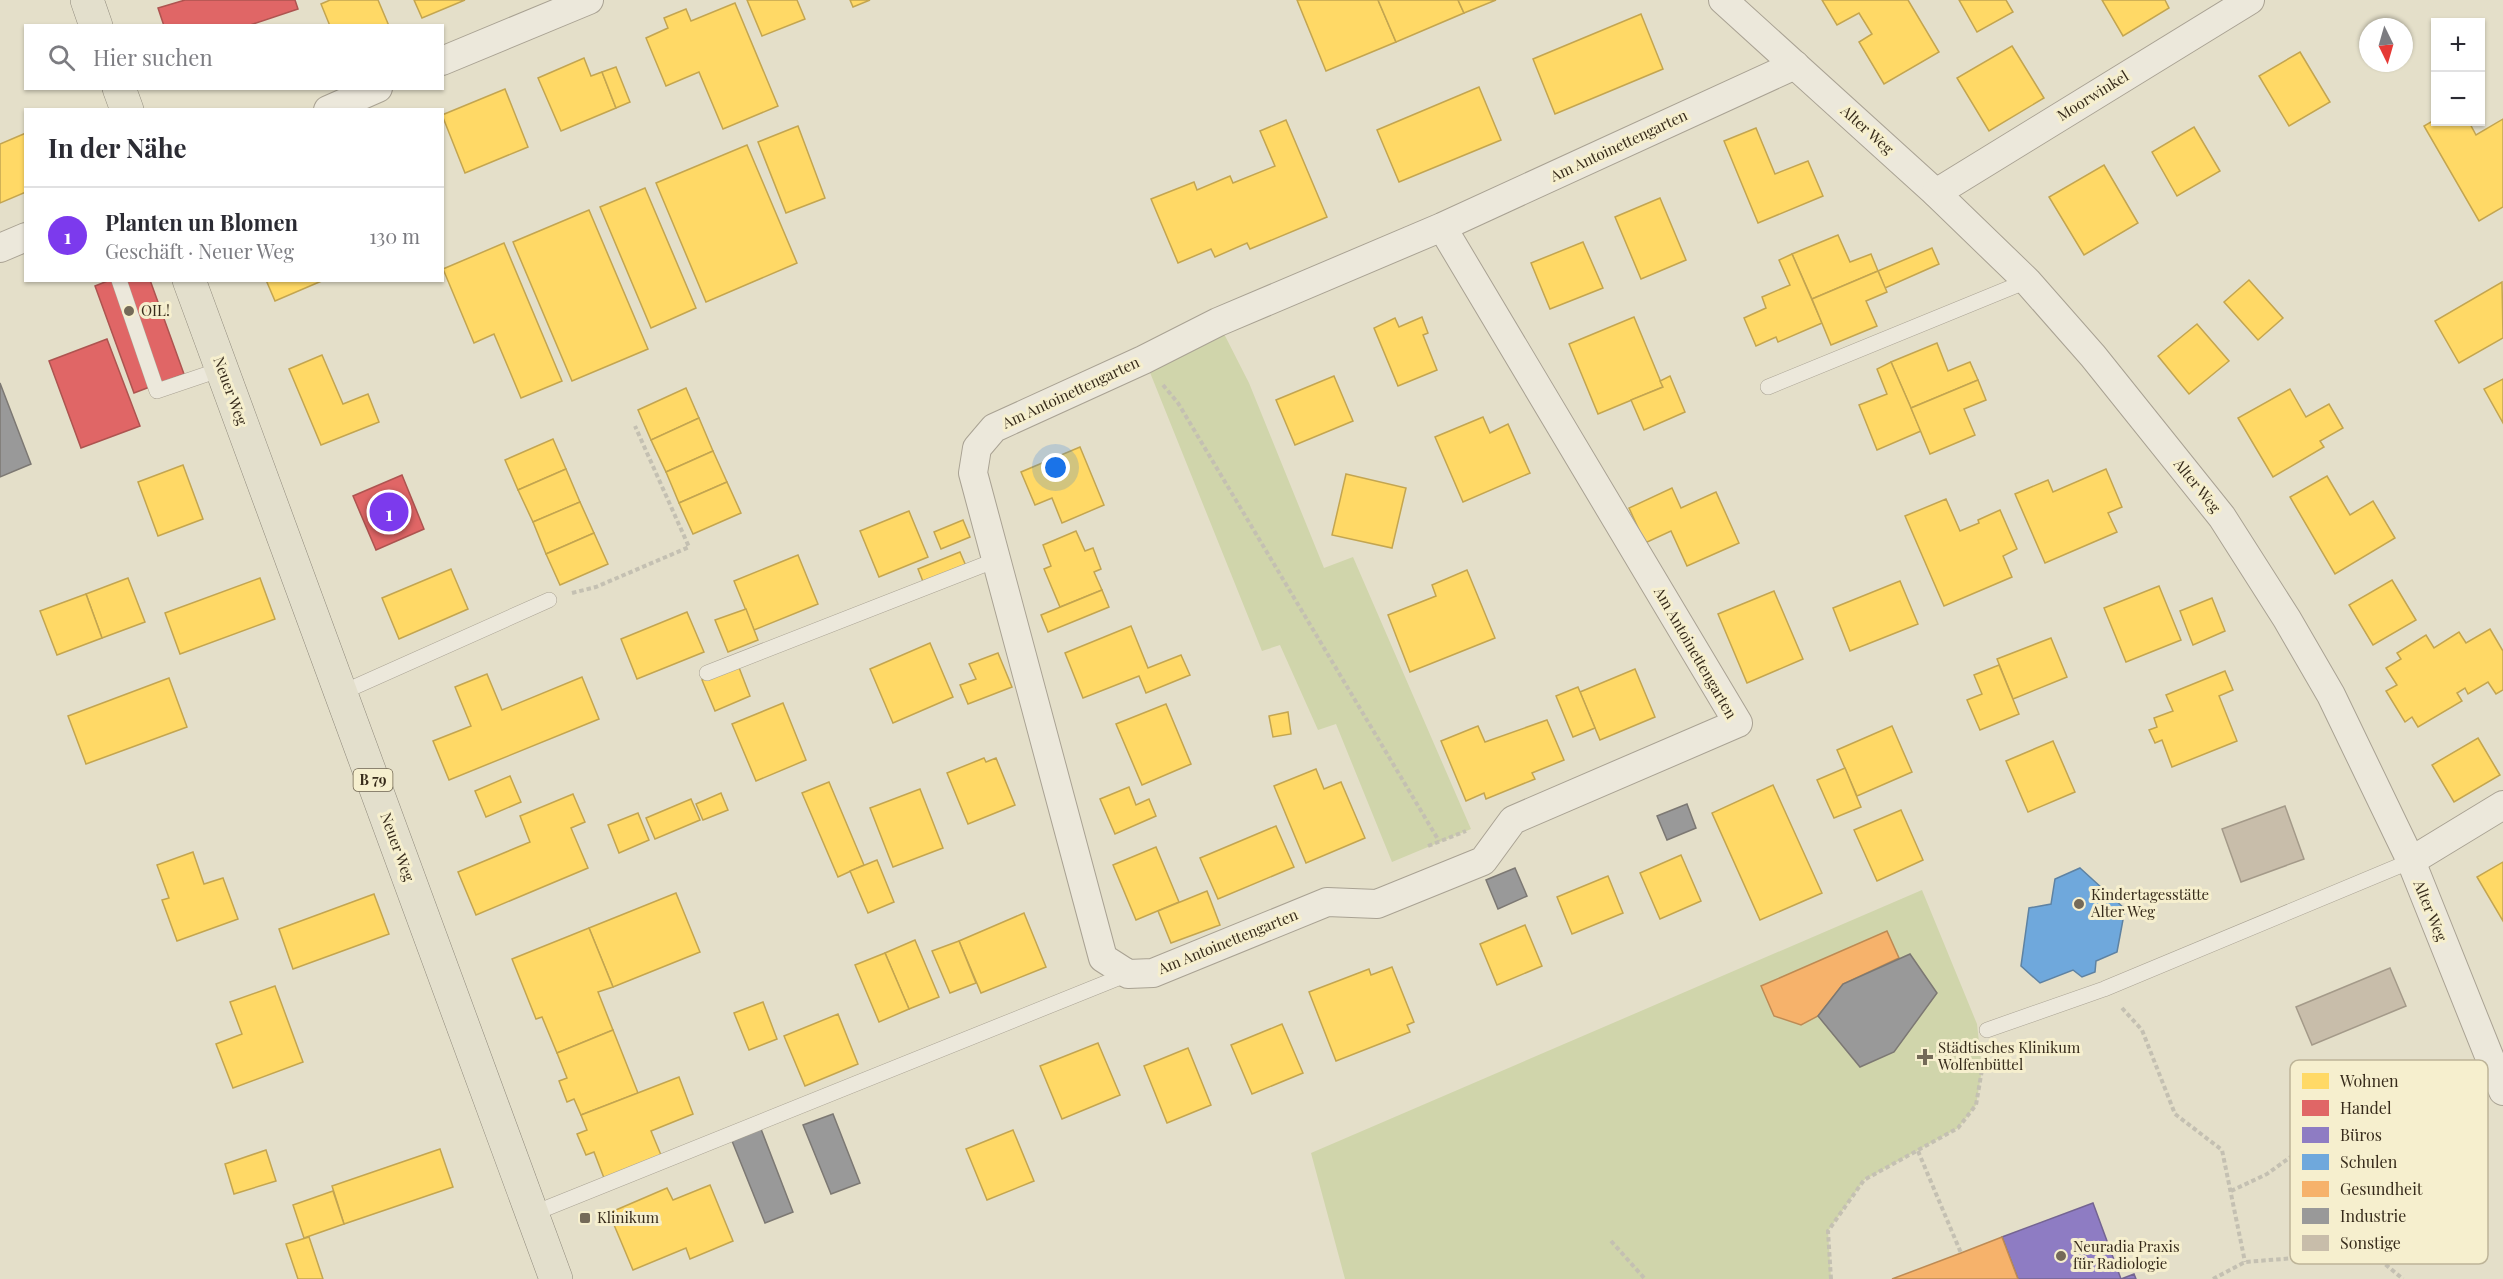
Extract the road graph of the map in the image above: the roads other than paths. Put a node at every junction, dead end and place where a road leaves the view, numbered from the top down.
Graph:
1 (87, 0) edge
2 (589, 0) edge
3 (1723, 0) edge
4 (2250, 0) edge
5 (95, 24) edge
6 (444, 60) edge
7 (1796, 65) junction
8 (120, 90) edge
9 (373, 90) edge
10 (126, 108) edge
11 (333, 108) edge
12 (1936, 193) junction
13 (1442, 227) junction
14 (24, 238) edge
15 (0, 248) edge
16 (2027, 281) junction
17 (120, 282) edge
18 (190, 282) edge
19 (222, 369) junction
20 (1768, 387) dead end
21 (996, 560) junction
22 (549, 600) road end
23 (707, 673) dead end
24 (341, 693) junction
25 (2503, 805) edge
26 (2411, 861) junction
27 (1128, 974) junction
28 (1987, 1030) road end
29 (2503, 1091) edge
30 (532, 1214) junction
31 (556, 1279) edge

1 - 5 main road
2 - 6 street
3 - 7 street, Alter Weg
4 - 12 street, Moorwinkel
7 - 12 street, Alter Weg
7 - 13 street, Am Antoinettengarten
8 - 10 main road
9 - 11 street
12 - 16 street, Alter Weg
13 - 21 street, Am Antoinettengarten
13 - 27 street, Am Antoinettengarten
14 - 15 street
16 - 20 lane
16 - 26 street, Alter Weg
17 - 19 lane
18 - 19 main road, Neuer Weg / B 79
19 - 24 main road, Neuer Weg / B 79
21 - 23 lane
21 - 27 street, Am Antoinettengarten
22 - 24 lane
24 - 30 main road, Neuer Weg / B 79
25 - 26 street
26 - 28 lane
26 - 29 street, Alter Weg
27 - 30 lane
30 - 31 main road, Neuer Weg / B 79

